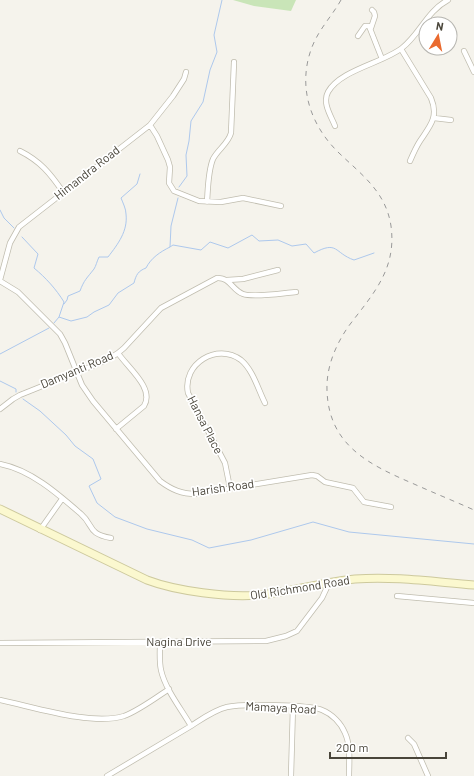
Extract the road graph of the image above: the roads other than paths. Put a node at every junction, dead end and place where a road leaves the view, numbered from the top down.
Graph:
1 (448, 0) edge
2 (372, 10) dead end
3 (371, 28) junction
4 (358, 36) dead end
5 (401, 49) junction
6 (464, 51) dead end
7 (382, 59) junction
8 (234, 62) dead end
9 (186, 72) dead end
10 (474, 72) edge
11 (434, 118) junction
12 (451, 120) dead end
13 (150, 125) junction
14 (336, 126) dead end
15 (20, 151) dead end
16 (410, 161) dead end
17 (63, 192) junction
18 (207, 202) junction
19 (281, 206) dead end
20 (278, 270) dead end
21 (0, 280) edge
22 (227, 280) junction
23 (296, 292) dead end
24 (118, 353) junction
25 (76, 372) junction
26 (265, 402) dead end
27 (0, 409) edge
28 (116, 428) junction
29 (0, 464) edge
30 (230, 488) junction
31 (62, 499) junction
32 (391, 507) dead end
33 (0, 509) edge
34 (40, 530) junction
35 (111, 538) dead end
36 (329, 583) junction
37 (474, 585) edge
38 (397, 596) dead end
39 (474, 603) edge
40 (160, 642) junction
41 (0, 643) edge
42 (169, 689) junction
43 (0, 700) edge
44 (292, 706) junction
45 (192, 726) junction
46 (408, 738) dead end
47 (107, 776) edge
48 (291, 776) edge
49 (349, 776) edge
50 (428, 776) edge

1 - 5 street
2 - 3 street
3 - 4 street
3 - 7 street
5 - 7 street
5 - 11 street
6 - 10 street
7 - 14 street
8 - 18 street
9 - 13 street, Himandra Road
11 - 12 street
11 - 16 street
13 - 17 street, Himandra Road
13 - 18 street
15 - 17 street
17 - 21 street, Himandra Road
18 - 19 street
20 - 22 street, Damyanti Road
21 - 25 street, Himandra Road
22 - 23 street
22 - 24 street, Damyanti Road
24 - 25 street, Damyanti Road
24 - 28 street
25 - 27 street, Damyanti Road
25 - 28 street, Harish Road
26 - 30 street, Hansa Place
28 - 30 street, Harish Road
29 - 31 street
30 - 32 street, Harish Road
31 - 34 street
31 - 35 street
33 - 34 street, Old Richmond Road
34 - 36 street, Old Richmond Road
36 - 37 street, Old Richmond Road
36 - 40 street, Nagina Drive
38 - 39 street
40 - 41 street, Nagina Drive
40 - 42 street
42 - 43 street
42 - 45 street
44 - 45 street, Mamaya Road
44 - 48 street
44 - 49 street, Mamaya Road
45 - 47 street, Mamaya Road
46 - 50 street

